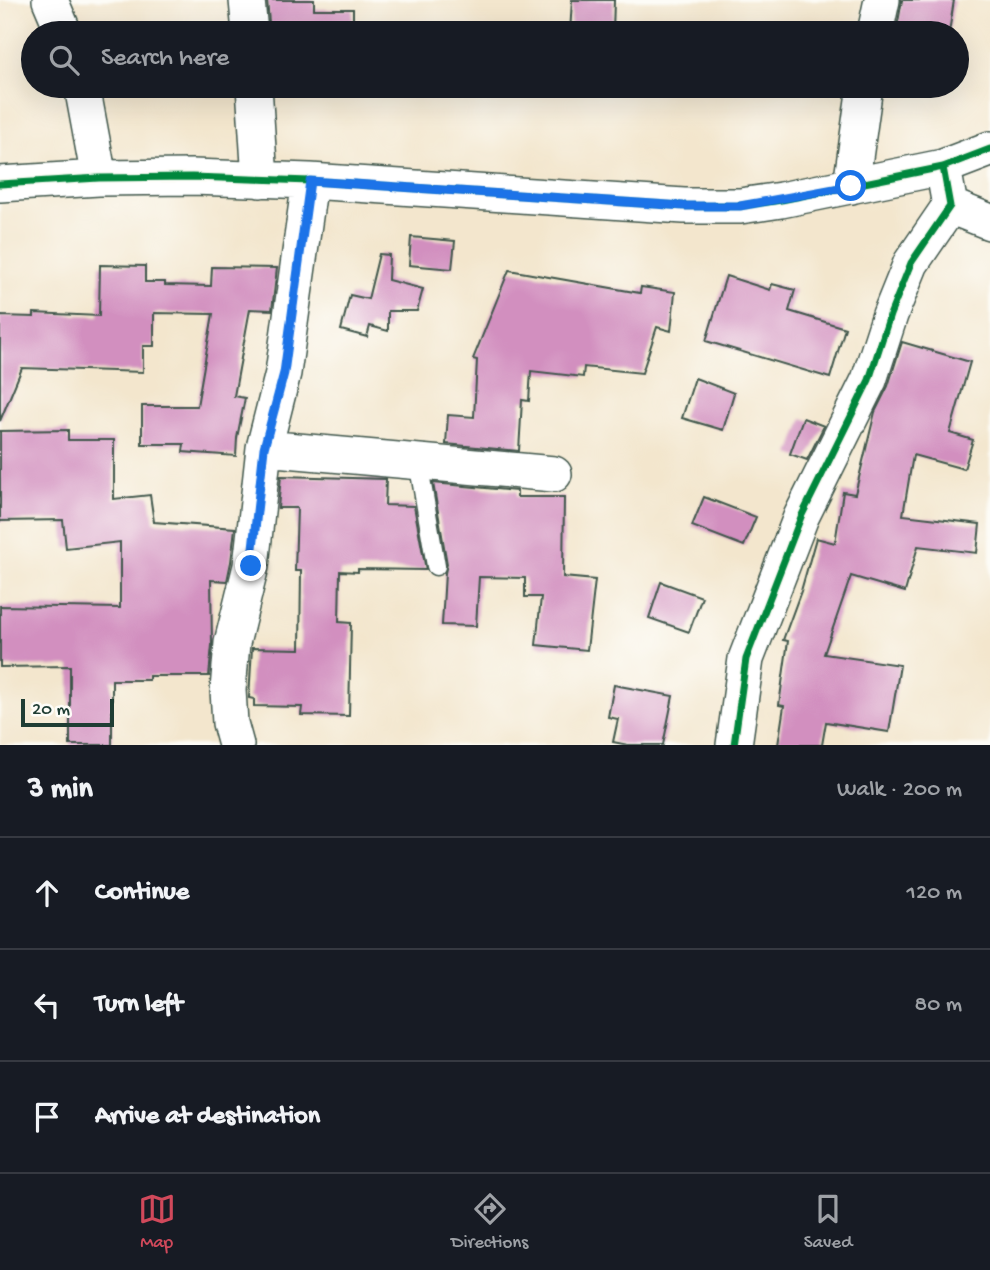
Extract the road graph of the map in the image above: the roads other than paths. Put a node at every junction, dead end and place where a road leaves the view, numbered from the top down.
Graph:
1 (50, 0) edge
2 (247, 0) edge
3 (882, 0) edge
4 (59, 21) edge
5 (249, 21) edge
6 (878, 21) edge
7 (84, 98) edge
8 (255, 98) edge
9 (863, 98) edge
10 (990, 149) edge
11 (943, 167) junction
12 (99, 178) junction
13 (260, 180) junction
14 (310, 181) junction
15 (0, 184) edge
16 (851, 186) junction
17 (950, 206) junction
18 (990, 222) edge
19 (264, 448) junction
20 (418, 461) junction
21 (554, 474) dead end
22 (436, 566) dead end
23 (236, 745) edge
24 (734, 745) edge

1 - 4 street
2 - 5 street
3 - 6 street
7 - 12 street
8 - 13 street
9 - 16 street
10 - 11 street
11 - 16 street
11 - 17 street
12 - 13 street
12 - 15 street
13 - 14 street
14 - 16 street
14 - 19 street
17 - 18 street
17 - 24 street
19 - 20 street
19 - 23 street
20 - 21 street
20 - 22 lane

